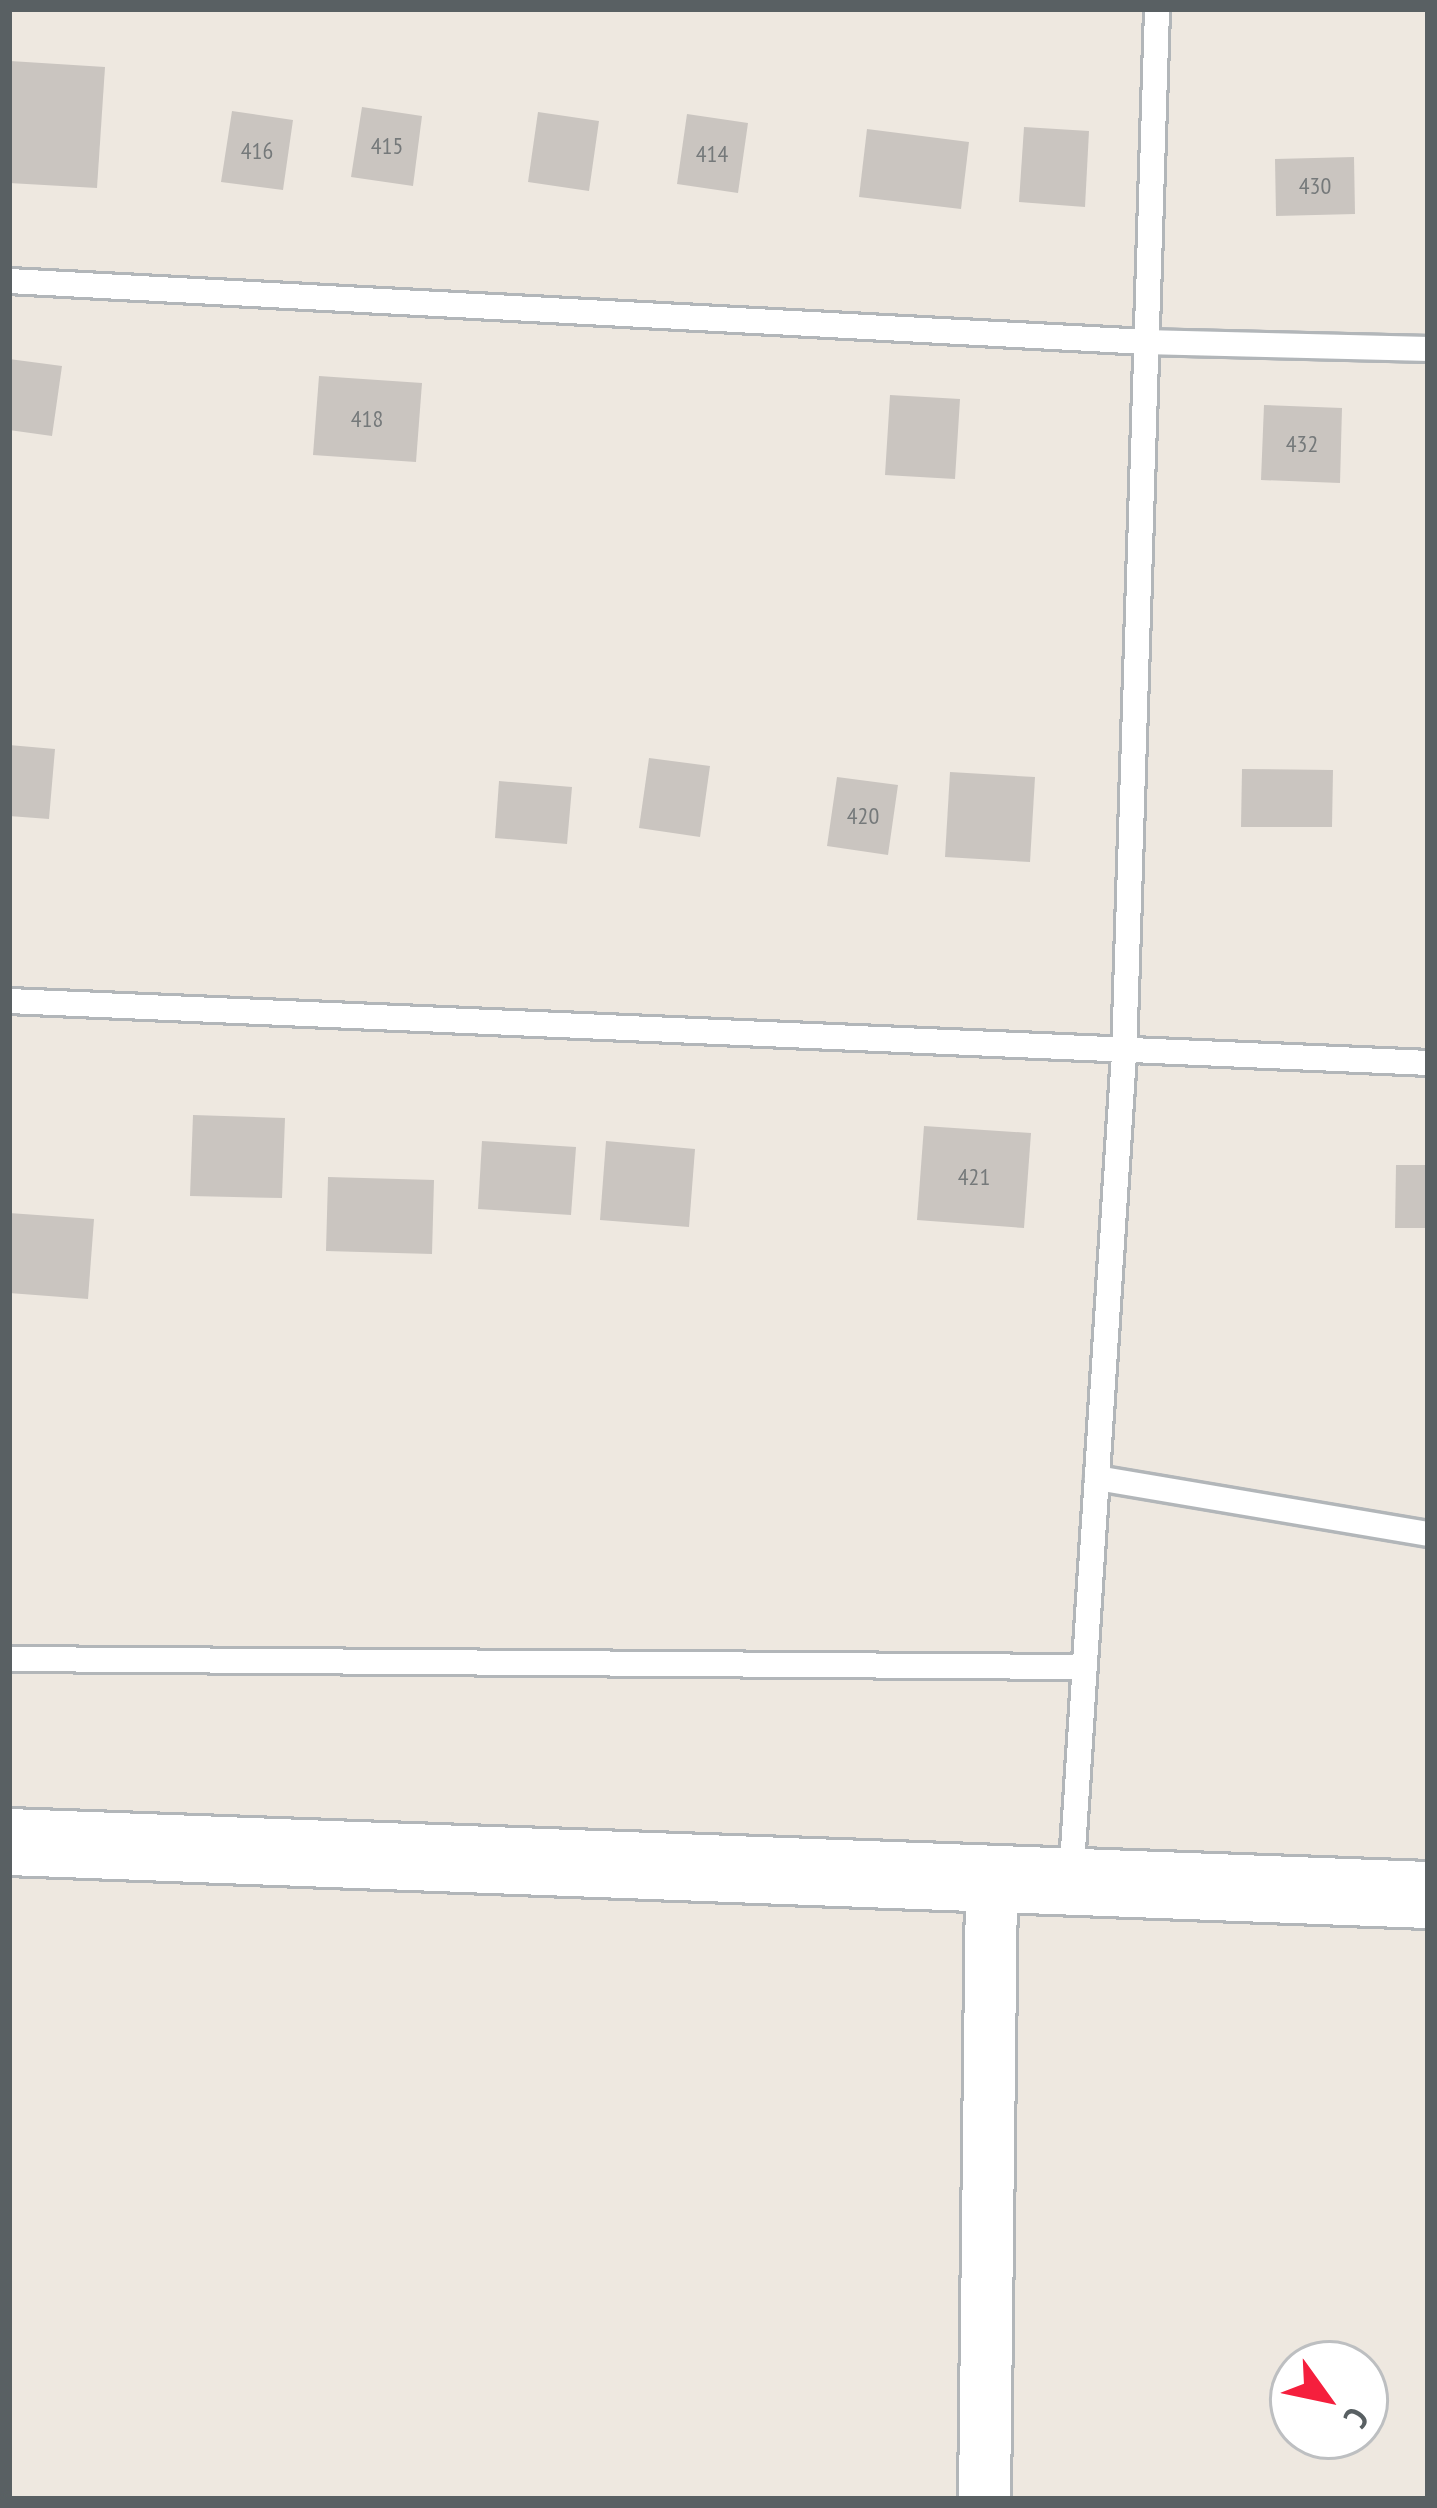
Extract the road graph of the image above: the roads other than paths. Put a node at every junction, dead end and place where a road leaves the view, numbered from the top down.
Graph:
1 (1157, 9) edge
2 (9, 281) edge
3 (1145, 342) junction
4 (1428, 349) edge
5 (9, 1001) edge
6 (1124, 1054) junction
7 (1428, 1064) edge
8 (1097, 1478) junction
9 (1428, 1534) edge
10 (9, 1659) edge
11 (1079, 1667) junction
12 (9, 1842) edge
13 (992, 1877) junction
14 (1071, 1881) junction
15 (1428, 1895) edge
16 (984, 2499) edge

1 - 3 lane
2 - 3 lane
3 - 4 lane
3 - 6 lane
5 - 6 lane
6 - 7 lane
6 - 8 lane
8 - 9 lane
8 - 11 lane
10 - 11 lane
11 - 14 lane
12 - 13 street
13 - 14 street
13 - 16 street
14 - 15 street

